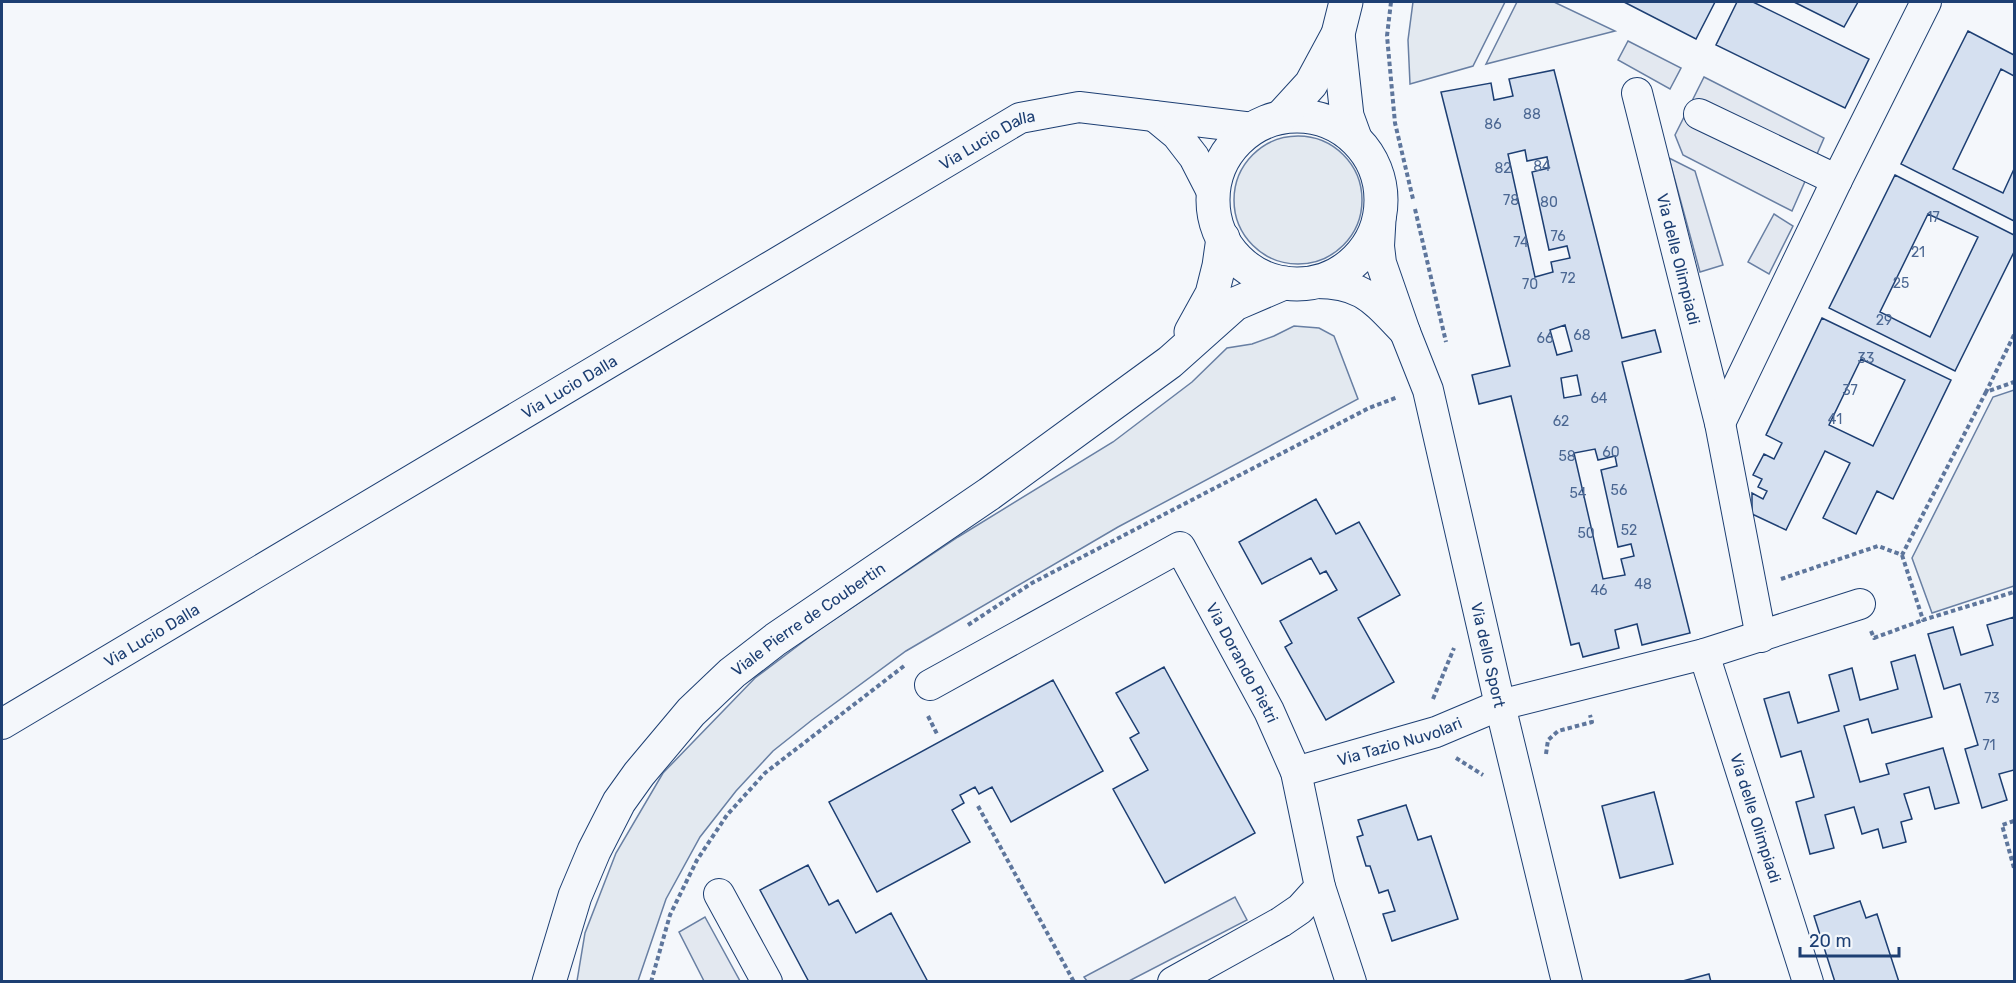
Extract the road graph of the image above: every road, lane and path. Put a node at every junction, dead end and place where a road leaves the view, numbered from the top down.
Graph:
1 (1346, 2) edge
2 (1391, 2) edge
3 (1926, 2) edge
4 (1338, 34) junction
5 (1637, 93) dead end
6 (1699, 114) dead end
7 (1154, 116) junction
8 (1267, 122) junction
9 (1355, 138) junction
10 (1837, 180) junction
11 (1213, 194) junction
12 (1381, 211) junction
13 (1223, 238) junction
14 (1299, 283) junction
15 (1406, 332) junction
16 (2014, 335) edge
17 (1448, 351) dead end
18 (1179, 352) junction
19 (2014, 382) edge
20 (1986, 392) junction
21 (1720, 423) junction
22 (1902, 555) junction
23 (2014, 592) edge
24 (1860, 604) dead end
25 (1774, 632) junction
26 (1704, 654) junction
27 (930, 685) dead end
28 (1584, 696) junction
29 (1500, 705) junction
30 (2, 724) edge
31 (1436, 732) junction
32 (1545, 759) dead end
33 (1296, 772) junction
34 (1491, 779) dead end
35 (978, 806) dead end
36 (2014, 820) edge
37 (2014, 868) edge
38 (1320, 887) junction
39 (718, 894) dead end
40 (549, 981) edge
41 (767, 981) edge
42 (1074, 981) edge
43 (1173, 981) edge
44 (1351, 981) edge
45 (1567, 981) edge
46 (1808, 981) edge

1 - 4 street
2 - 17 path
3 - 10 street
4 - 8 street
4 - 9 street
5 - 21 street, Via delle Olimpiadi
6 - 10 street
7 - 8 street, Via Lucio Dalla
7 - 11 street
7 - 30 street, Via Lucio Dalla
8 - 9 street, Viale Pierre de Coubertin
8 - 11 street, Viale Pierre de Coubertin
9 - 12 street, Viale Pierre de Coubertin
10 - 21 street
11 - 13 street, Viale Pierre de Coubertin
12 - 14 street, Viale Pierre de Coubertin
12 - 15 street, Via dello Sport
13 - 14 street, Viale Pierre de Coubertin
13 - 18 street, Viale Pierre de Coubertin
14 - 15 street, Via dello Sport
14 - 18 street, Viale Pierre de Coubertin
15 - 29 street, Via dello Sport
16 - 20 path
18 - 40 street, Viale Pierre de Coubertin
19 - 20 path
20 - 22 path
21 - 25 street, Via delle Olimpiadi
22 - 23 path
22 - 25 path
24 - 25 street
25 - 26 street
26 - 28 street
26 - 46 street, Via delle Olimpiadi
27 - 33 street, Via Dorando Pietri
28 - 29 street
28 - 32 path
29 - 31 street, Via Tazio Nuvolari
29 - 45 street, Via dello Sport
31 - 33 street, Via Tazio Nuvolari
31 - 34 path
33 - 38 street, Via Dorando Pietri
35 - 42 path
36 - 37 path
38 - 43 street
38 - 44 street
39 - 41 street

